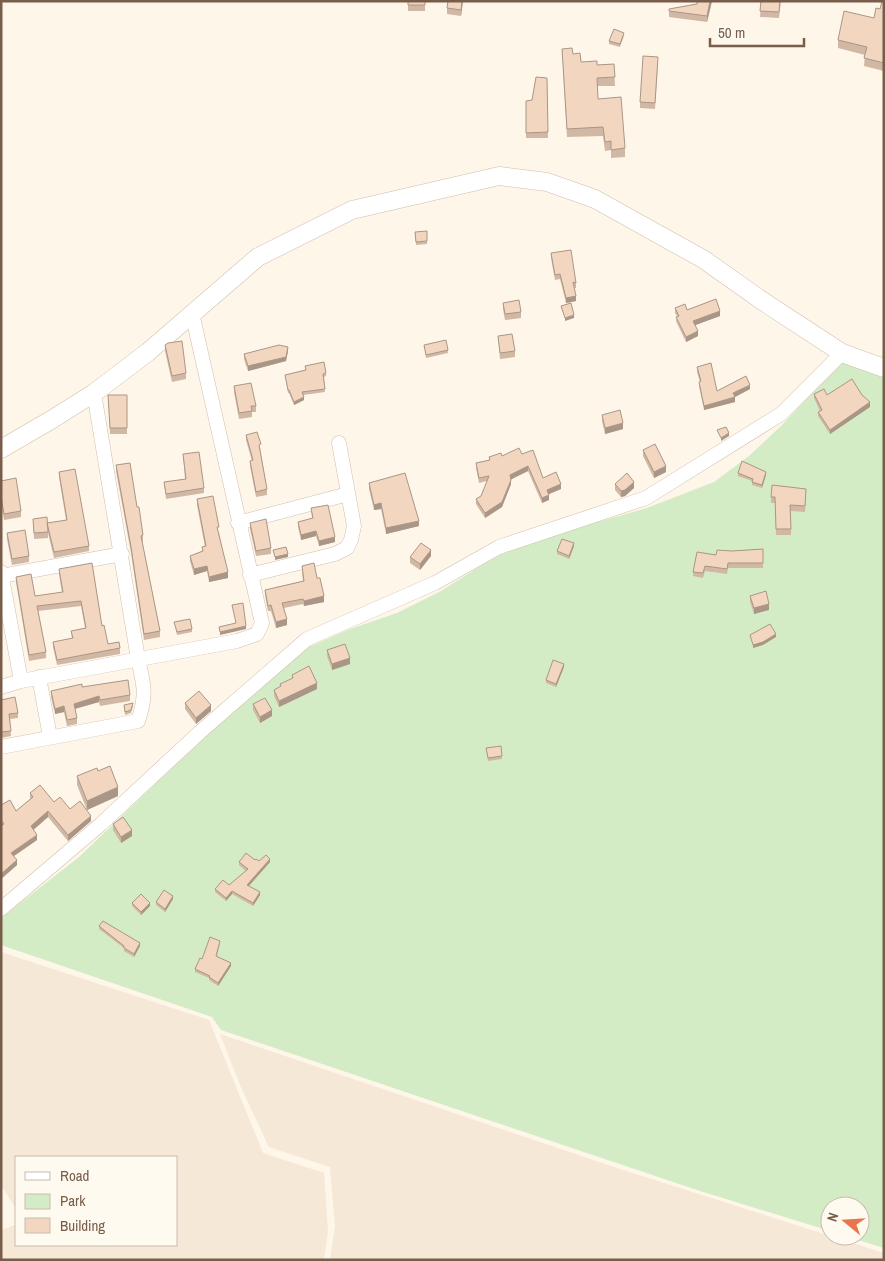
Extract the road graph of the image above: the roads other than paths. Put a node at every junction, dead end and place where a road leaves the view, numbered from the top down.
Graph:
1 (192, 313) junction
2 (842, 353) junction
3 (884, 368) edge
4 (94, 392) junction
5 (339, 443) dead end
6 (1, 449) edge
7 (348, 494) junction
8 (238, 523) junction
9 (122, 554) junction
10 (1, 575) edge
11 (250, 575) junction
12 (138, 659) junction
13 (39, 677) junction
14 (21, 680) junction
15 (1, 687) edge
16 (50, 737) junction
17 (1, 746) edge
18 (1, 909) edge

1 - 2 street
1 - 4 street
1 - 8 street
2 - 3 street
2 - 18 street
4 - 6 street
4 - 9 street
5 - 7 street
7 - 8 street
7 - 11 street
8 - 11 street
9 - 10 street
9 - 12 street
10 - 14 street
11 - 12 street
12 - 13 street
12 - 16 street
13 - 14 street
13 - 16 street
14 - 15 street
16 - 17 street

